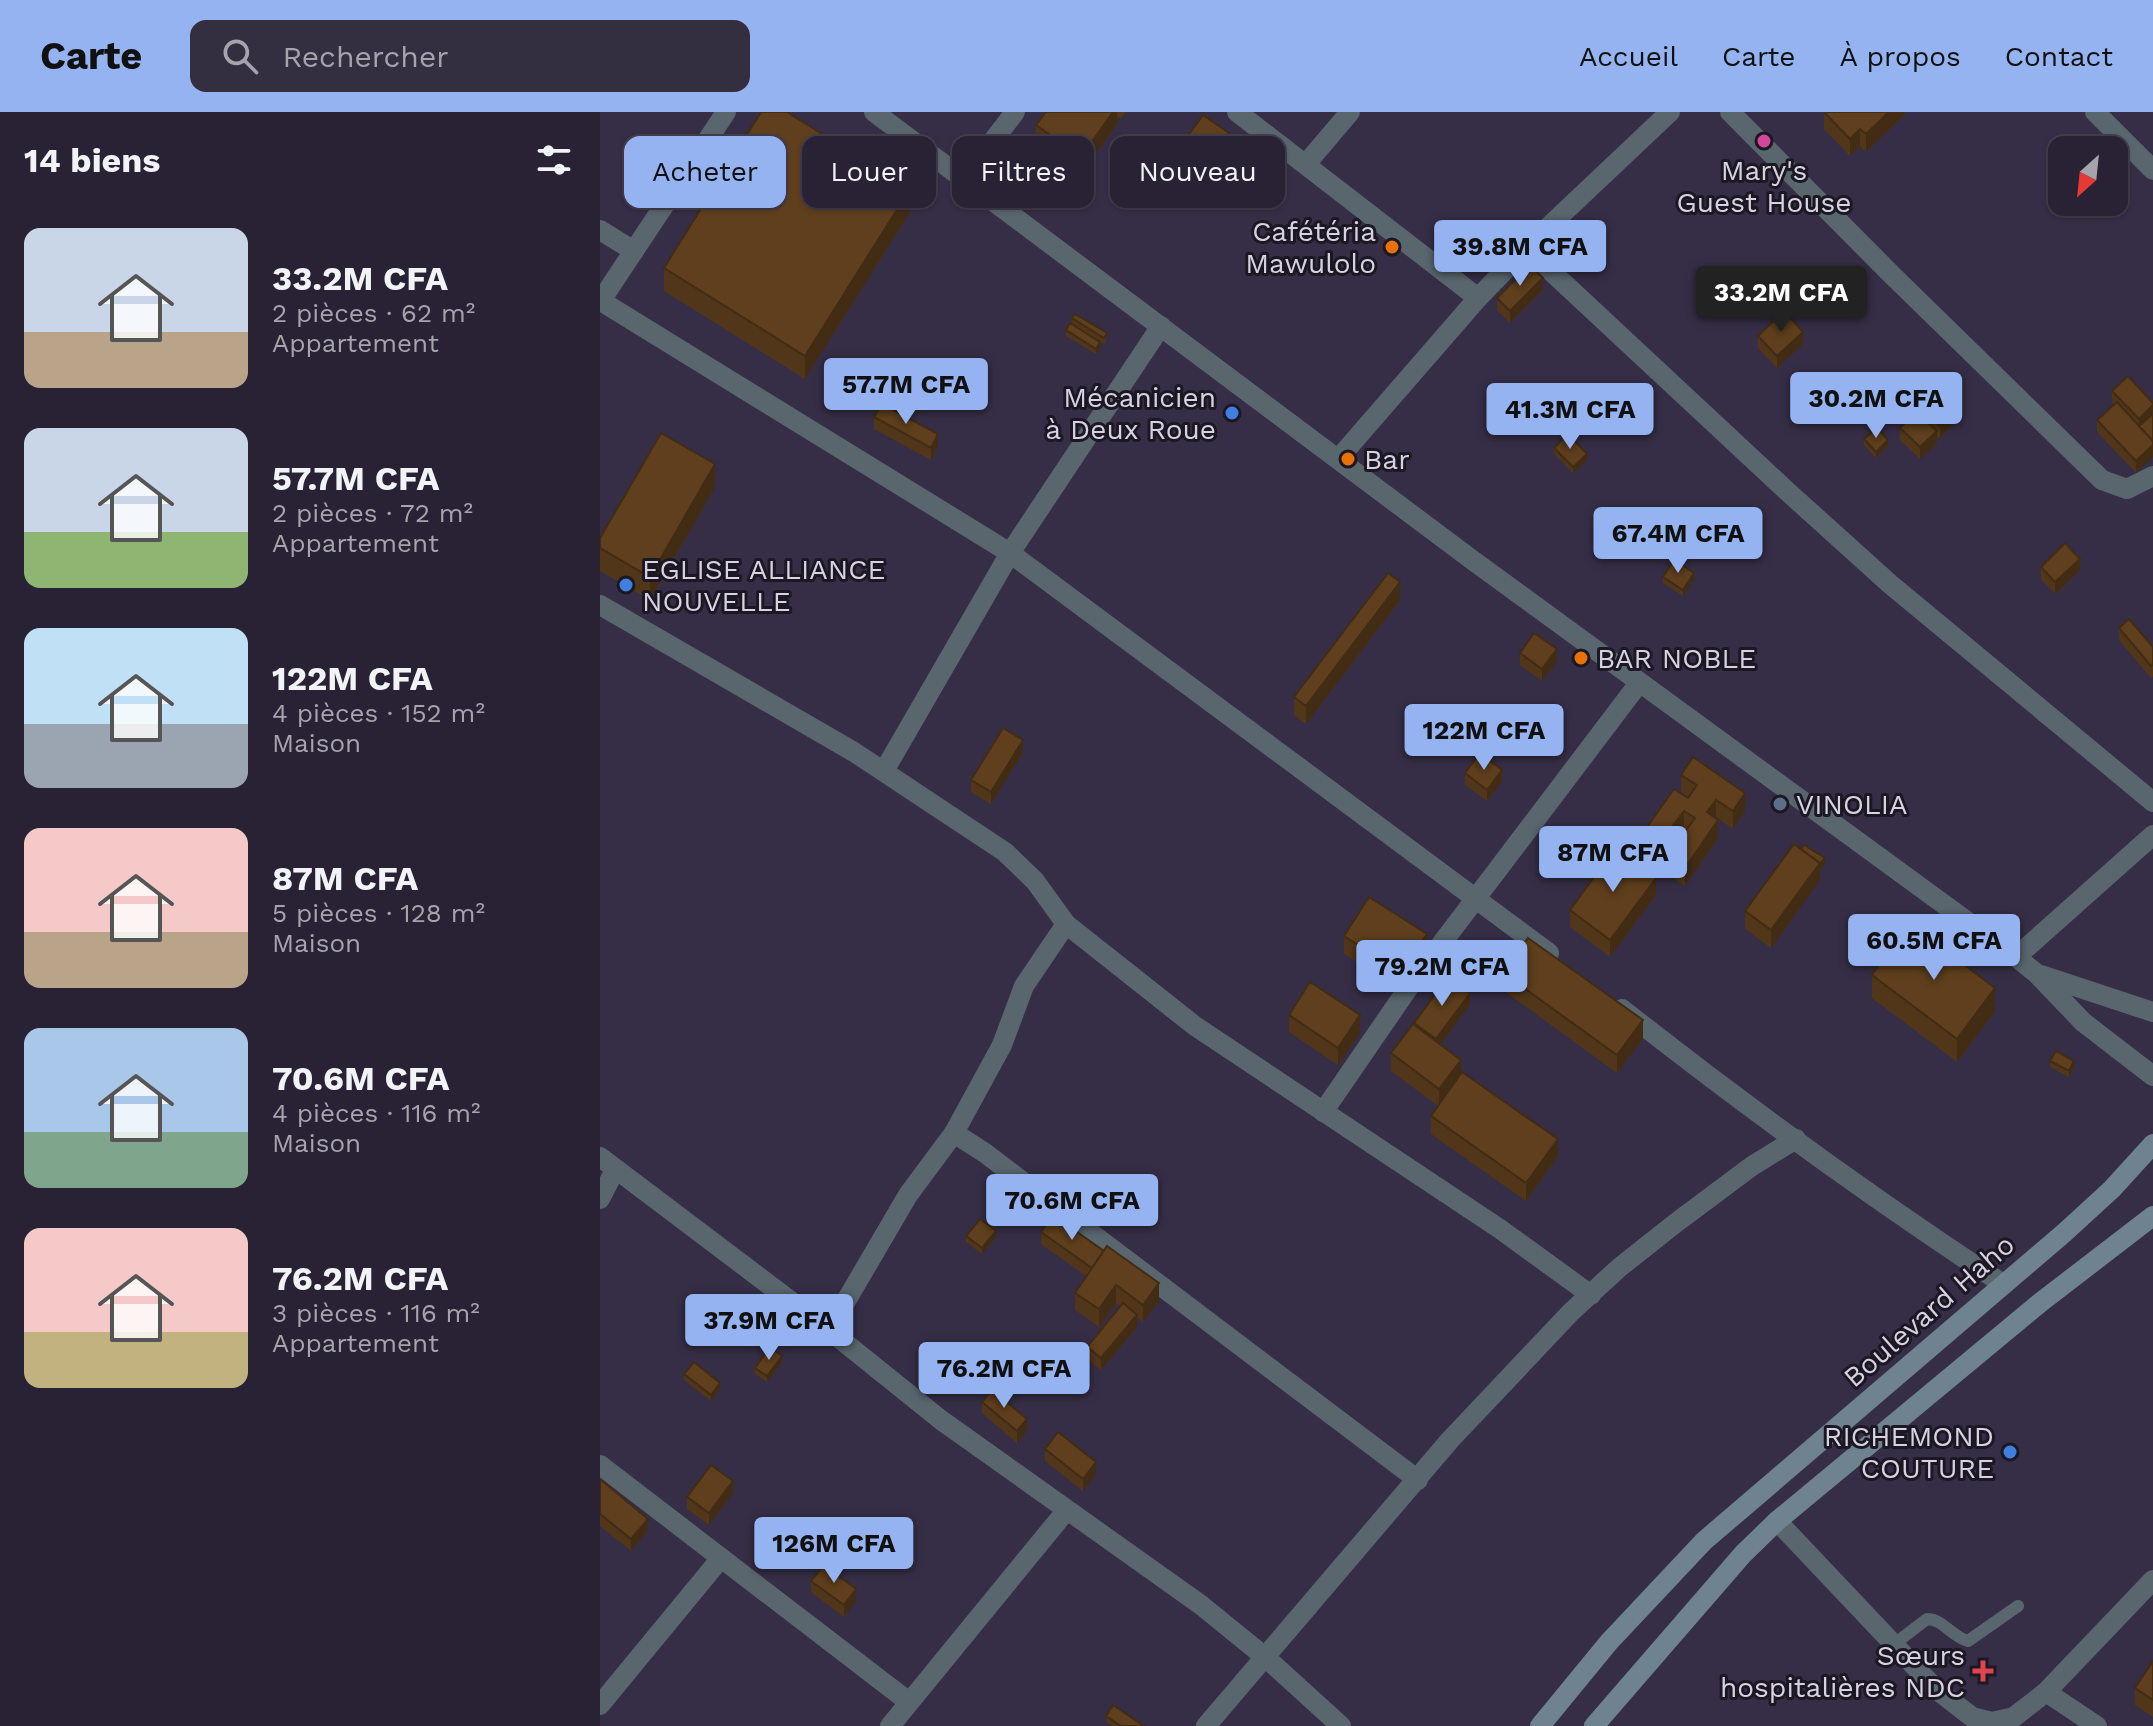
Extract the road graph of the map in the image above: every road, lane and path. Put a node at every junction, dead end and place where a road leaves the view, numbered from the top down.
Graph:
1 (726, 112) edge
2 (874, 112) edge
3 (1015, 112) edge
4 (1237, 112) edge
5 (1350, 112) edge
6 (1670, 112) edge
7 (1730, 112) edge
8 (2095, 112) edge
9 (997, 136) edge
10 (1306, 164) junction
11 (2153, 170) edge
12 (952, 172) edge
13 (1001, 208) edge
14 (600, 230) edge
15 (1526, 248) junction
16 (634, 251) junction
17 (1478, 298) junction
18 (600, 301) edge
19 (1161, 326) junction
20 (1339, 458) junction
21 (2153, 476) edge
22 (1010, 553) junction
23 (600, 605) edge
24 (1639, 683) junction
25 (884, 771) junction
26 (2153, 802) edge
27 (2153, 835) edge
28 (1476, 900) junction
29 (1066, 924) junction
30 (2016, 957) junction
31 (1563, 964) edge
32 (2037, 974) junction
33 (1607, 998) edge
34 (2153, 1012) edge
35 (2153, 1076) edge
36 (1323, 1112) junction
37 (954, 1133) junction
38 (1796, 1139) junction
39 (2153, 1144) edge
40 (608, 1164) edge
41 (600, 1199) edge
42 (2153, 1216) edge
43 (2003, 1284) junction
44 (1591, 1295) junction
45 (829, 1330) junction
46 (600, 1465) edge
47 (1418, 1480) junction
48 (1066, 1511) junction
49 (1777, 1521) junction
50 (721, 1558) junction
51 (2153, 1580) edge
52 (2018, 1606) dead end
53 (1893, 1645) junction
54 (1265, 1657) junction
55 (2046, 1692) junction
56 (909, 1702) junction
57 (600, 1705) edge
58 (1990, 1724) edge
59 (890, 1726) edge
60 (1206, 1726) edge
61 (1341, 1726) edge
62 (1540, 1726) edge
63 (1594, 1726) edge
64 (2097, 1726) edge

1 - 16 street
2 - 12 street
3 - 9 street
4 - 10 street
5 - 10 street
6 - 15 street
7 - 21 street
8 - 11 street
10 - 17 street
13 - 19 street
14 - 16 street
15 - 17 street
15 - 26 street
16 - 18 street
17 - 20 street
18 - 22 street
19 - 20 street
19 - 22 street
20 - 24 street
22 - 25 street
22 - 28 street
23 - 25 street
24 - 28 street
24 - 30 street
25 - 29 street
27 - 30 street
28 - 31 street
28 - 36 street
29 - 36 street
29 - 37 street
30 - 32 street
32 - 34 street
32 - 35 street
33 - 38 street
36 - 44 street
37 - 45 street
37 - 47 street
38 - 43 street
38 - 44 street
39 - 43 main road, Boulevard Haho
40 - 41 street
40 - 45 street
42 - 49 main road
43 - 62 main road, Boulevard Haho
44 - 47 street
45 - 48 street
46 - 50 street
47 - 54 street
48 - 54 street
48 - 56 street
49 - 53 street
49 - 63 main road
50 - 56 street
50 - 57 street
51 - 55 street
52 - 53 lane
53 - 58 street
54 - 60 street
54 - 61 street
55 - 58 street
55 - 64 street
56 - 59 street

